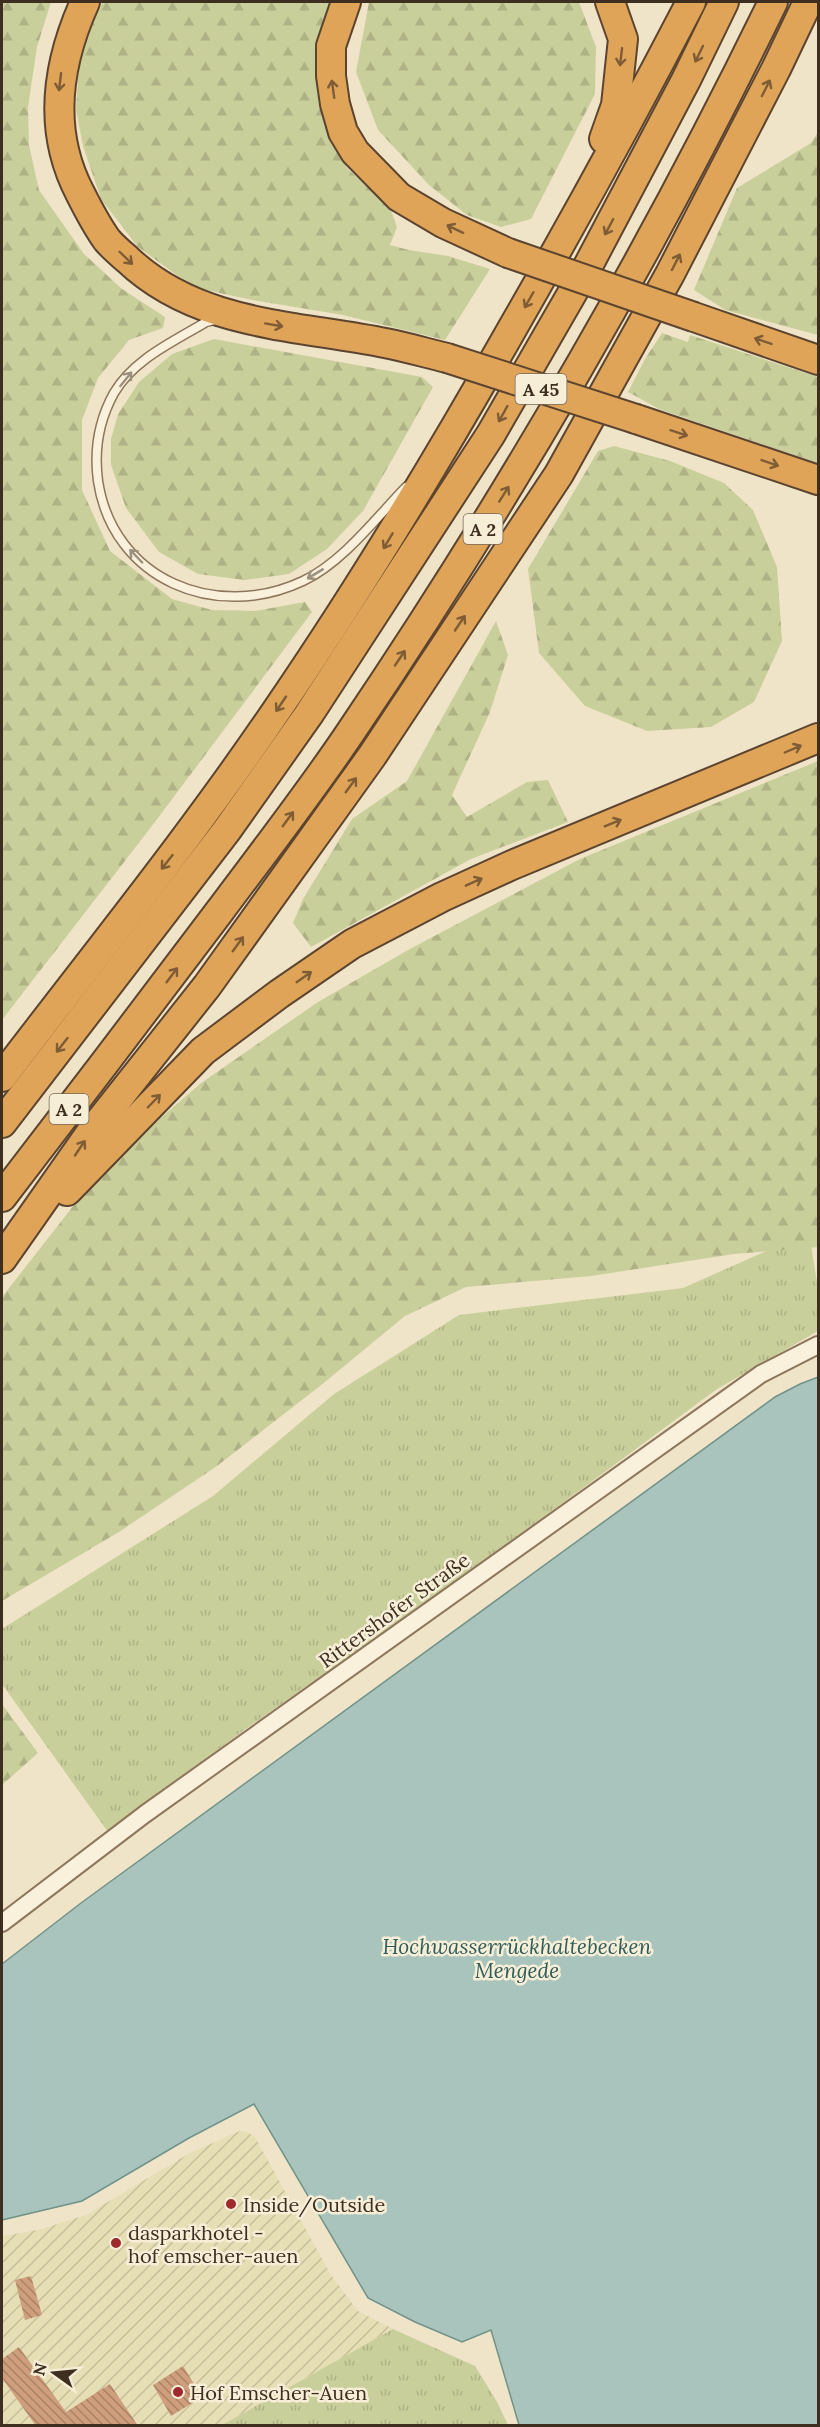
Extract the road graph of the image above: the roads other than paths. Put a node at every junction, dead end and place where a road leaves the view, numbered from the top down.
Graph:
1 (85, 2) edge
2 (346, 2) edge
3 (610, 2) edge
4 (691, 2) edge
5 (724, 2) edge
6 (773, 2) edge
7 (808, 2) edge
8 (558, 249) junction
9 (236, 316) junction
10 (819, 360) edge
11 (446, 445) junction
12 (819, 480) edge
13 (819, 738) edge
14 (2, 1077) edge
15 (2, 1123) edge
16 (2, 1197) edge
17 (23, 1231) junction
18 (2, 1259) edge
19 (819, 1345) edge
20 (2, 1923) edge

1 -> 9 highway
10 -> 2 highway, bridge
3 -> 8 highway
4 - 8 highway
5 -> 15 highway, A 2
16 -> 6 highway, A 2
17 -> 7 highway
8 -> 11 highway
11 -> 9 lane
9 -> 12 highway, A 45, bridge
11 -> 14 highway
17 -> 13 highway
17 - 18 highway
19 - 20 street, Rittershofer Straße

